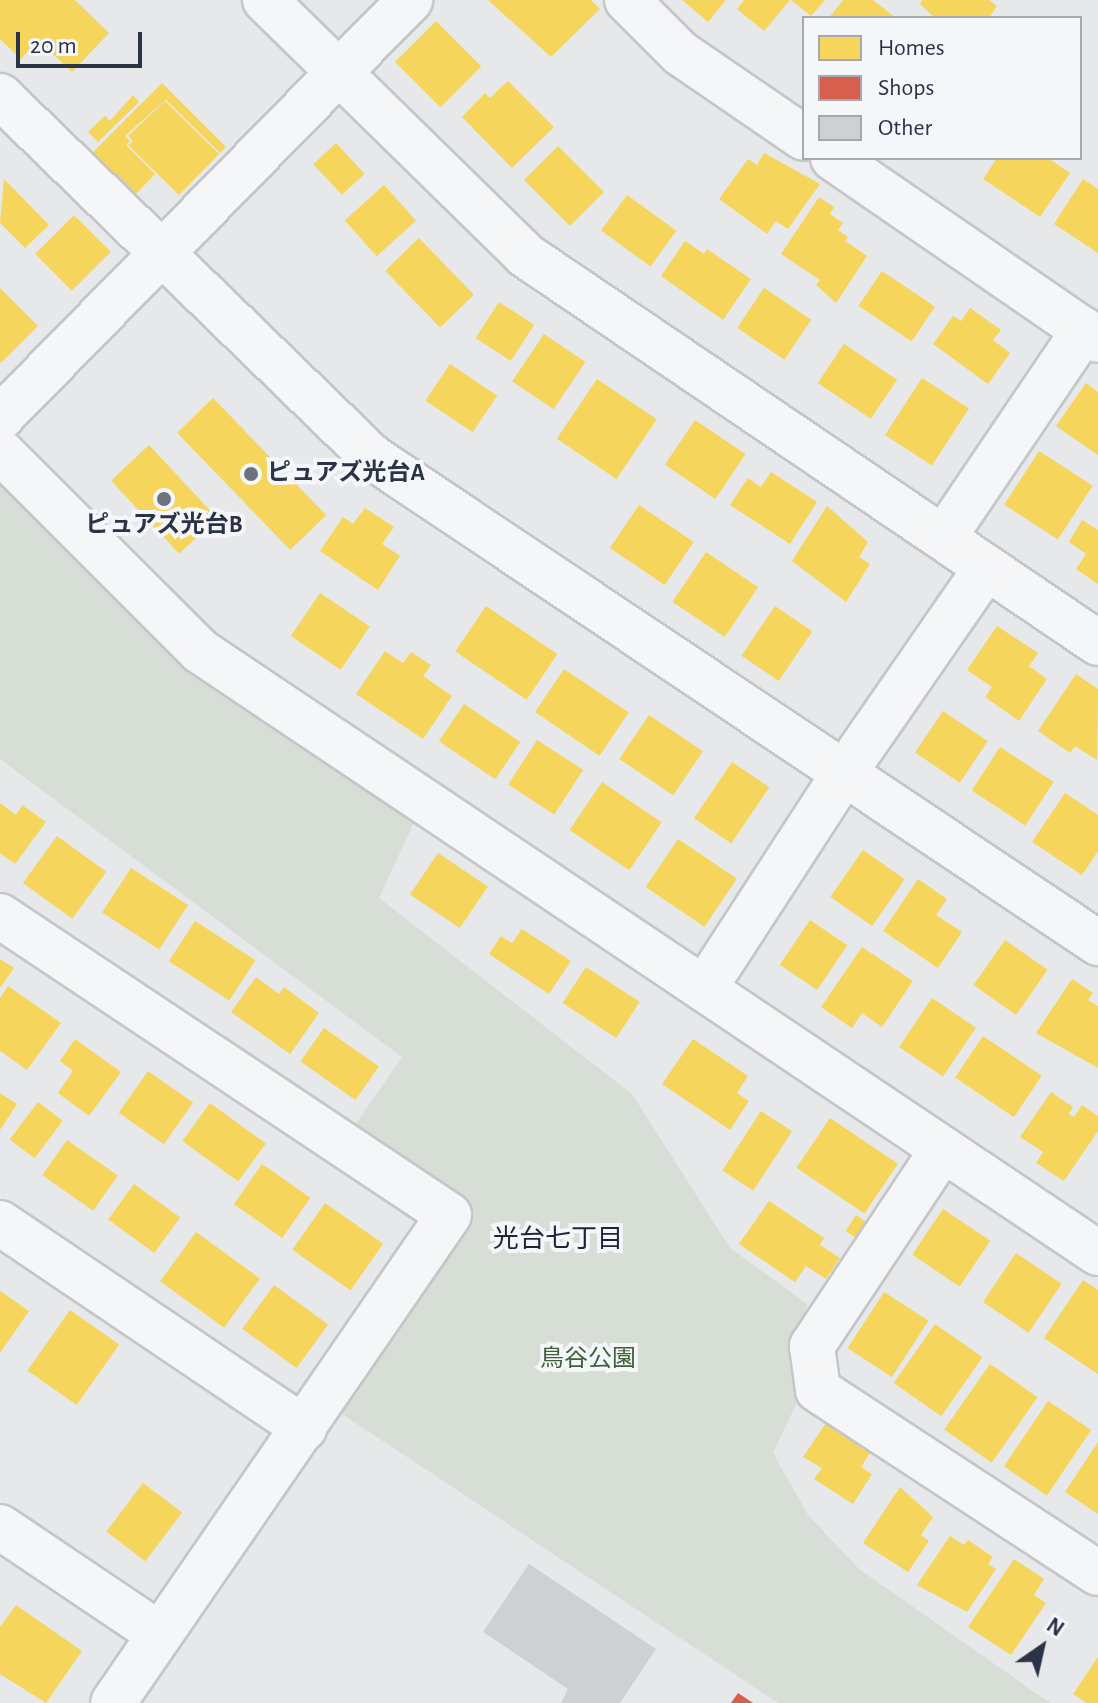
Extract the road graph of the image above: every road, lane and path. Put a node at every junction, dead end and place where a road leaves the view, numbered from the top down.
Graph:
1 (265, 0) edge
2 (410, 0) edge
3 (627, 0) edge
4 (339, 74) junction
5 (0, 96) edge
6 (802, 137) edge
7 (836, 160) edge
8 (160, 253) junction
9 (1091, 335) edge
10 (0, 418) edge
11 (0, 451) edge
12 (944, 537) junction
13 (986, 568) junction
14 (1098, 643) edge
15 (845, 772) junction
16 (0, 916) edge
17 (1098, 943) edge
18 (704, 989) junction
19 (943, 1149) junction
20 (0, 1223) edge
21 (1098, 1253) edge
22 (304, 1428) junction
23 (0, 1527) edge
24 (1098, 1573) edge
25 (158, 1633) junction
26 (113, 1703) edge

1 - 4 street
2 - 4 street
3 - 6 street
4 - 8 street
4 - 12 street
5 - 8 street
7 - 9 street
8 - 10 street
8 - 15 street
9 - 12 street
11 - 18 street
12 - 13 street
13 - 14 street
13 - 15 street
15 - 17 street
15 - 18 street
16 - 22 street
18 - 19 street
19 - 21 street
19 - 24 street
20 - 22 street
22 - 25 street
23 - 25 street
25 - 26 street

